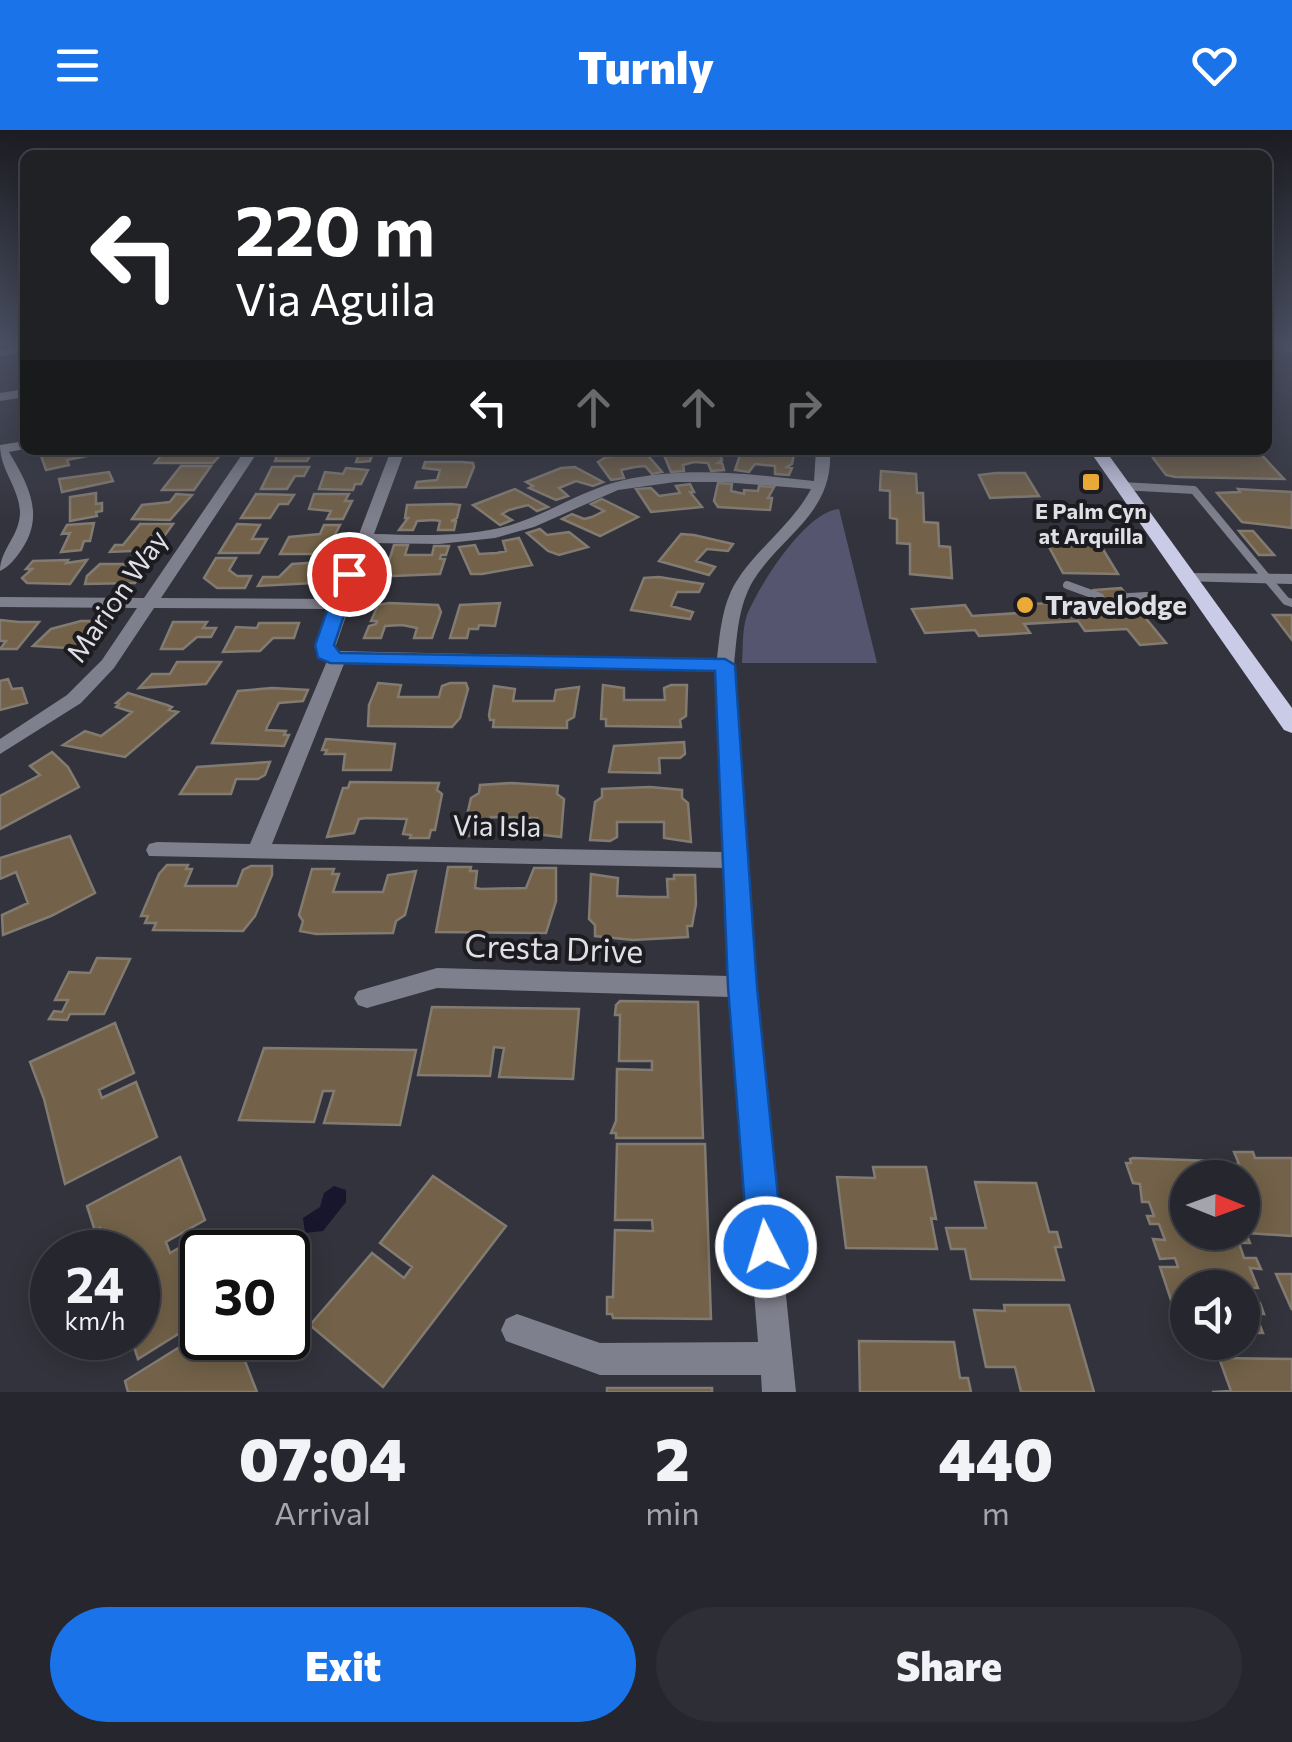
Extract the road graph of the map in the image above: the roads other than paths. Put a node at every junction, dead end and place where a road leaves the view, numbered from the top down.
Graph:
1 (0, 450) edge
2 (249, 455) edge
3 (396, 455) edge
4 (823, 455) edge
5 (1100, 455) edge
6 (818, 486) junction
7 (1122, 486) junction
8 (362, 538) junction
9 (0, 566) edge
10 (1292, 579) edge
11 (1192, 584) junction
12 (1066, 585) dead end
13 (1278, 585) edge
14 (1148, 596) dead end
15 (1100, 597) dead end
16 (1129, 597) dead end
17 (0, 602) edge
18 (148, 604) junction
19 (342, 604) junction
20 (1292, 604) edge
21 (337, 659) junction
22 (725, 665) junction
23 (1283, 701) edge
24 (1292, 725) edge
25 (0, 748) edge
26 (157, 850) dead end
27 (258, 852) junction
28 (734, 860) junction
29 (742, 987) junction
30 (367, 998) dead end
31 (517, 1330) dead end
32 (776, 1358) junction
33 (778, 1392) edge

1 - 9 street
2 - 18 street, Marion Way
3 - 8 street
4 - 6 street
5 - 7 main road
6 - 8 street
6 - 22 street
7 - 11 main road
7 - 13 lane
8 - 19 street
10 - 13 street
11 - 13 street
11 - 23 main road
12 - 15 lane
13 - 20 lane
14 - 16 lane
17 - 18 street
18 - 19 street
18 - 25 street, Marion Way
19 - 21 street
21 - 22 street
21 - 27 street
22 - 28 street
23 - 24 main road
26 - 27 street, Via Isla
27 - 28 street, Via Isla
28 - 29 street
29 - 30 street, Cresta Drive
29 - 32 street
31 - 32 street
32 - 33 street

